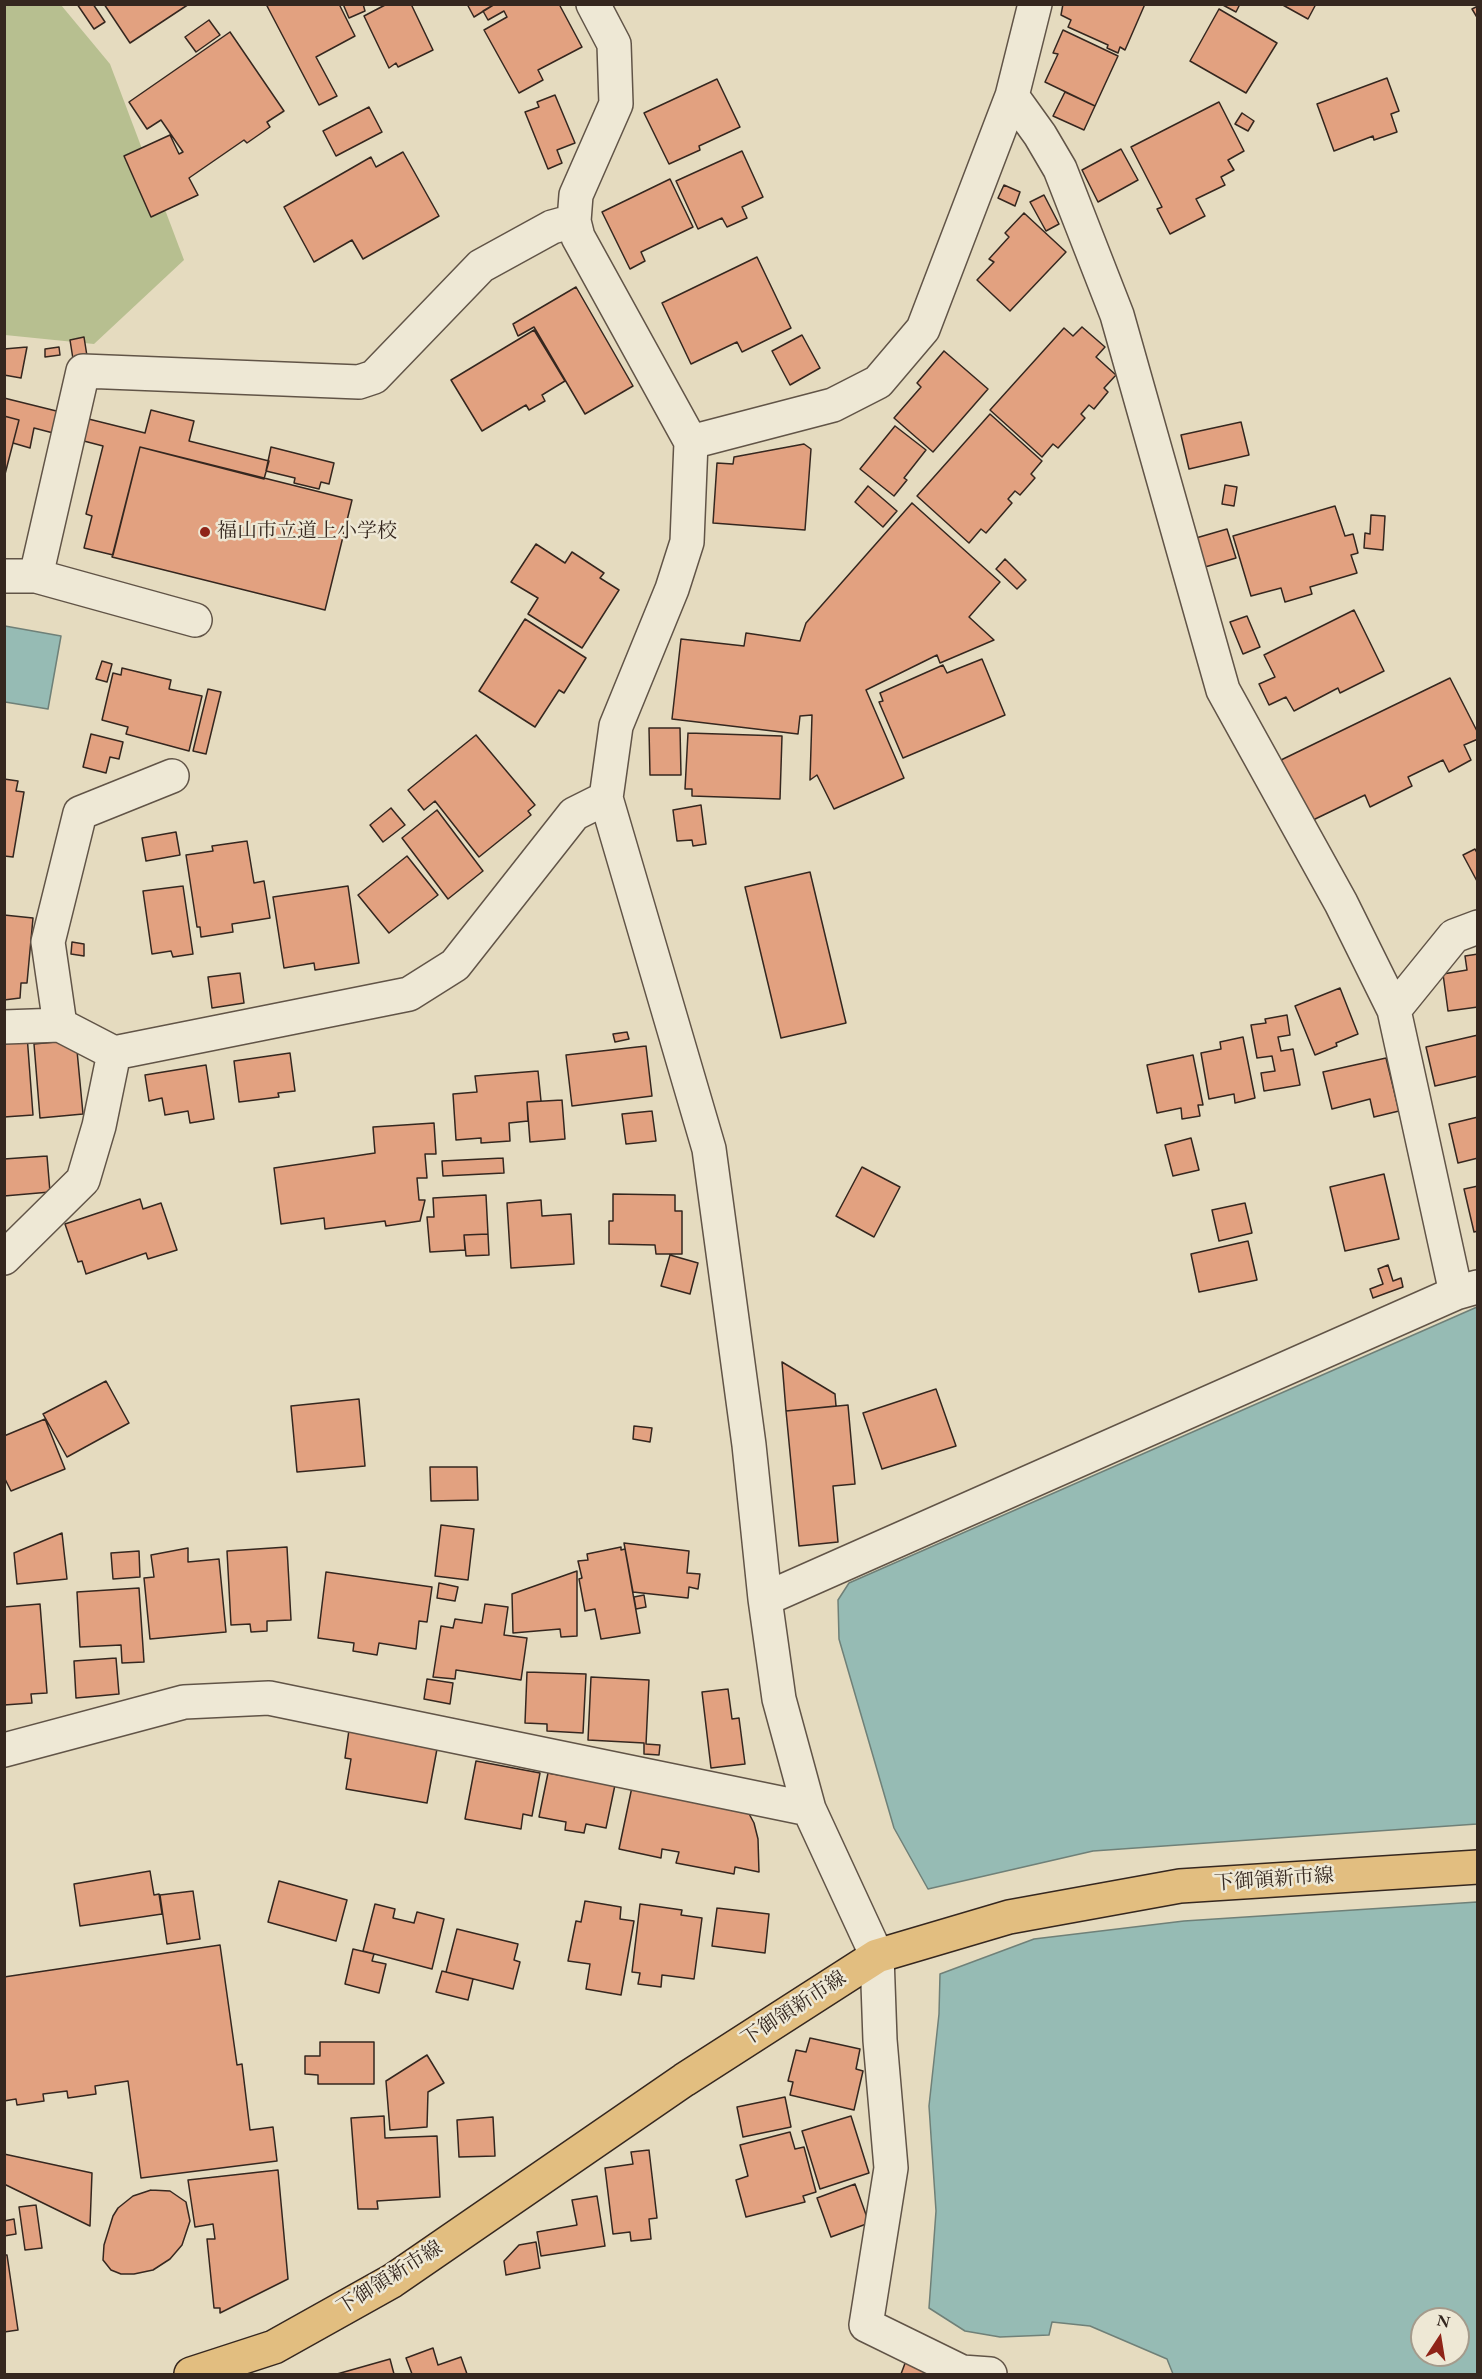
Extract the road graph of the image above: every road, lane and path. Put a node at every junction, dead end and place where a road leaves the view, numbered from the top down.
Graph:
1 (593, 4) edge
2 (1035, 4) edge
3 (1012, 96) junction
4 (574, 221) junction
5 (691, 442) junction
6 (20, 576) edge
7 (195, 620) dead end
8 (172, 776) dead end
9 (606, 798) junction
10 (1478, 927) edge
11 (1394, 1010) junction
12 (60, 1025) junction
13 (4, 1027) edge
14 (114, 1053) junction
15 (4, 1258) edge
16 (1467, 1290) edge
17 (765, 1599) junction
18 (4, 1750) edge
19 (809, 1809) junction
20 (1478, 1867) edge
21 (877, 1956) junction
22 (191, 2374) edge
23 (971, 2374) edge

1 - 4 street
2 - 3 street
3 - 5 street
3 - 11 street
4 - 5 street
4 - 6 street
5 - 9 street
6 - 7 street
8 - 12 street
9 - 14 street
9 - 17 street
10 - 11 street
11 - 16 street
12 - 13 street
12 - 14 street
14 - 15 street
16 - 17 street
17 - 19 street
18 - 19 street
19 - 21 street
20 - 21 main road, 下御領新市線
21 - 22 main road, 下御領新市線
21 - 23 street

